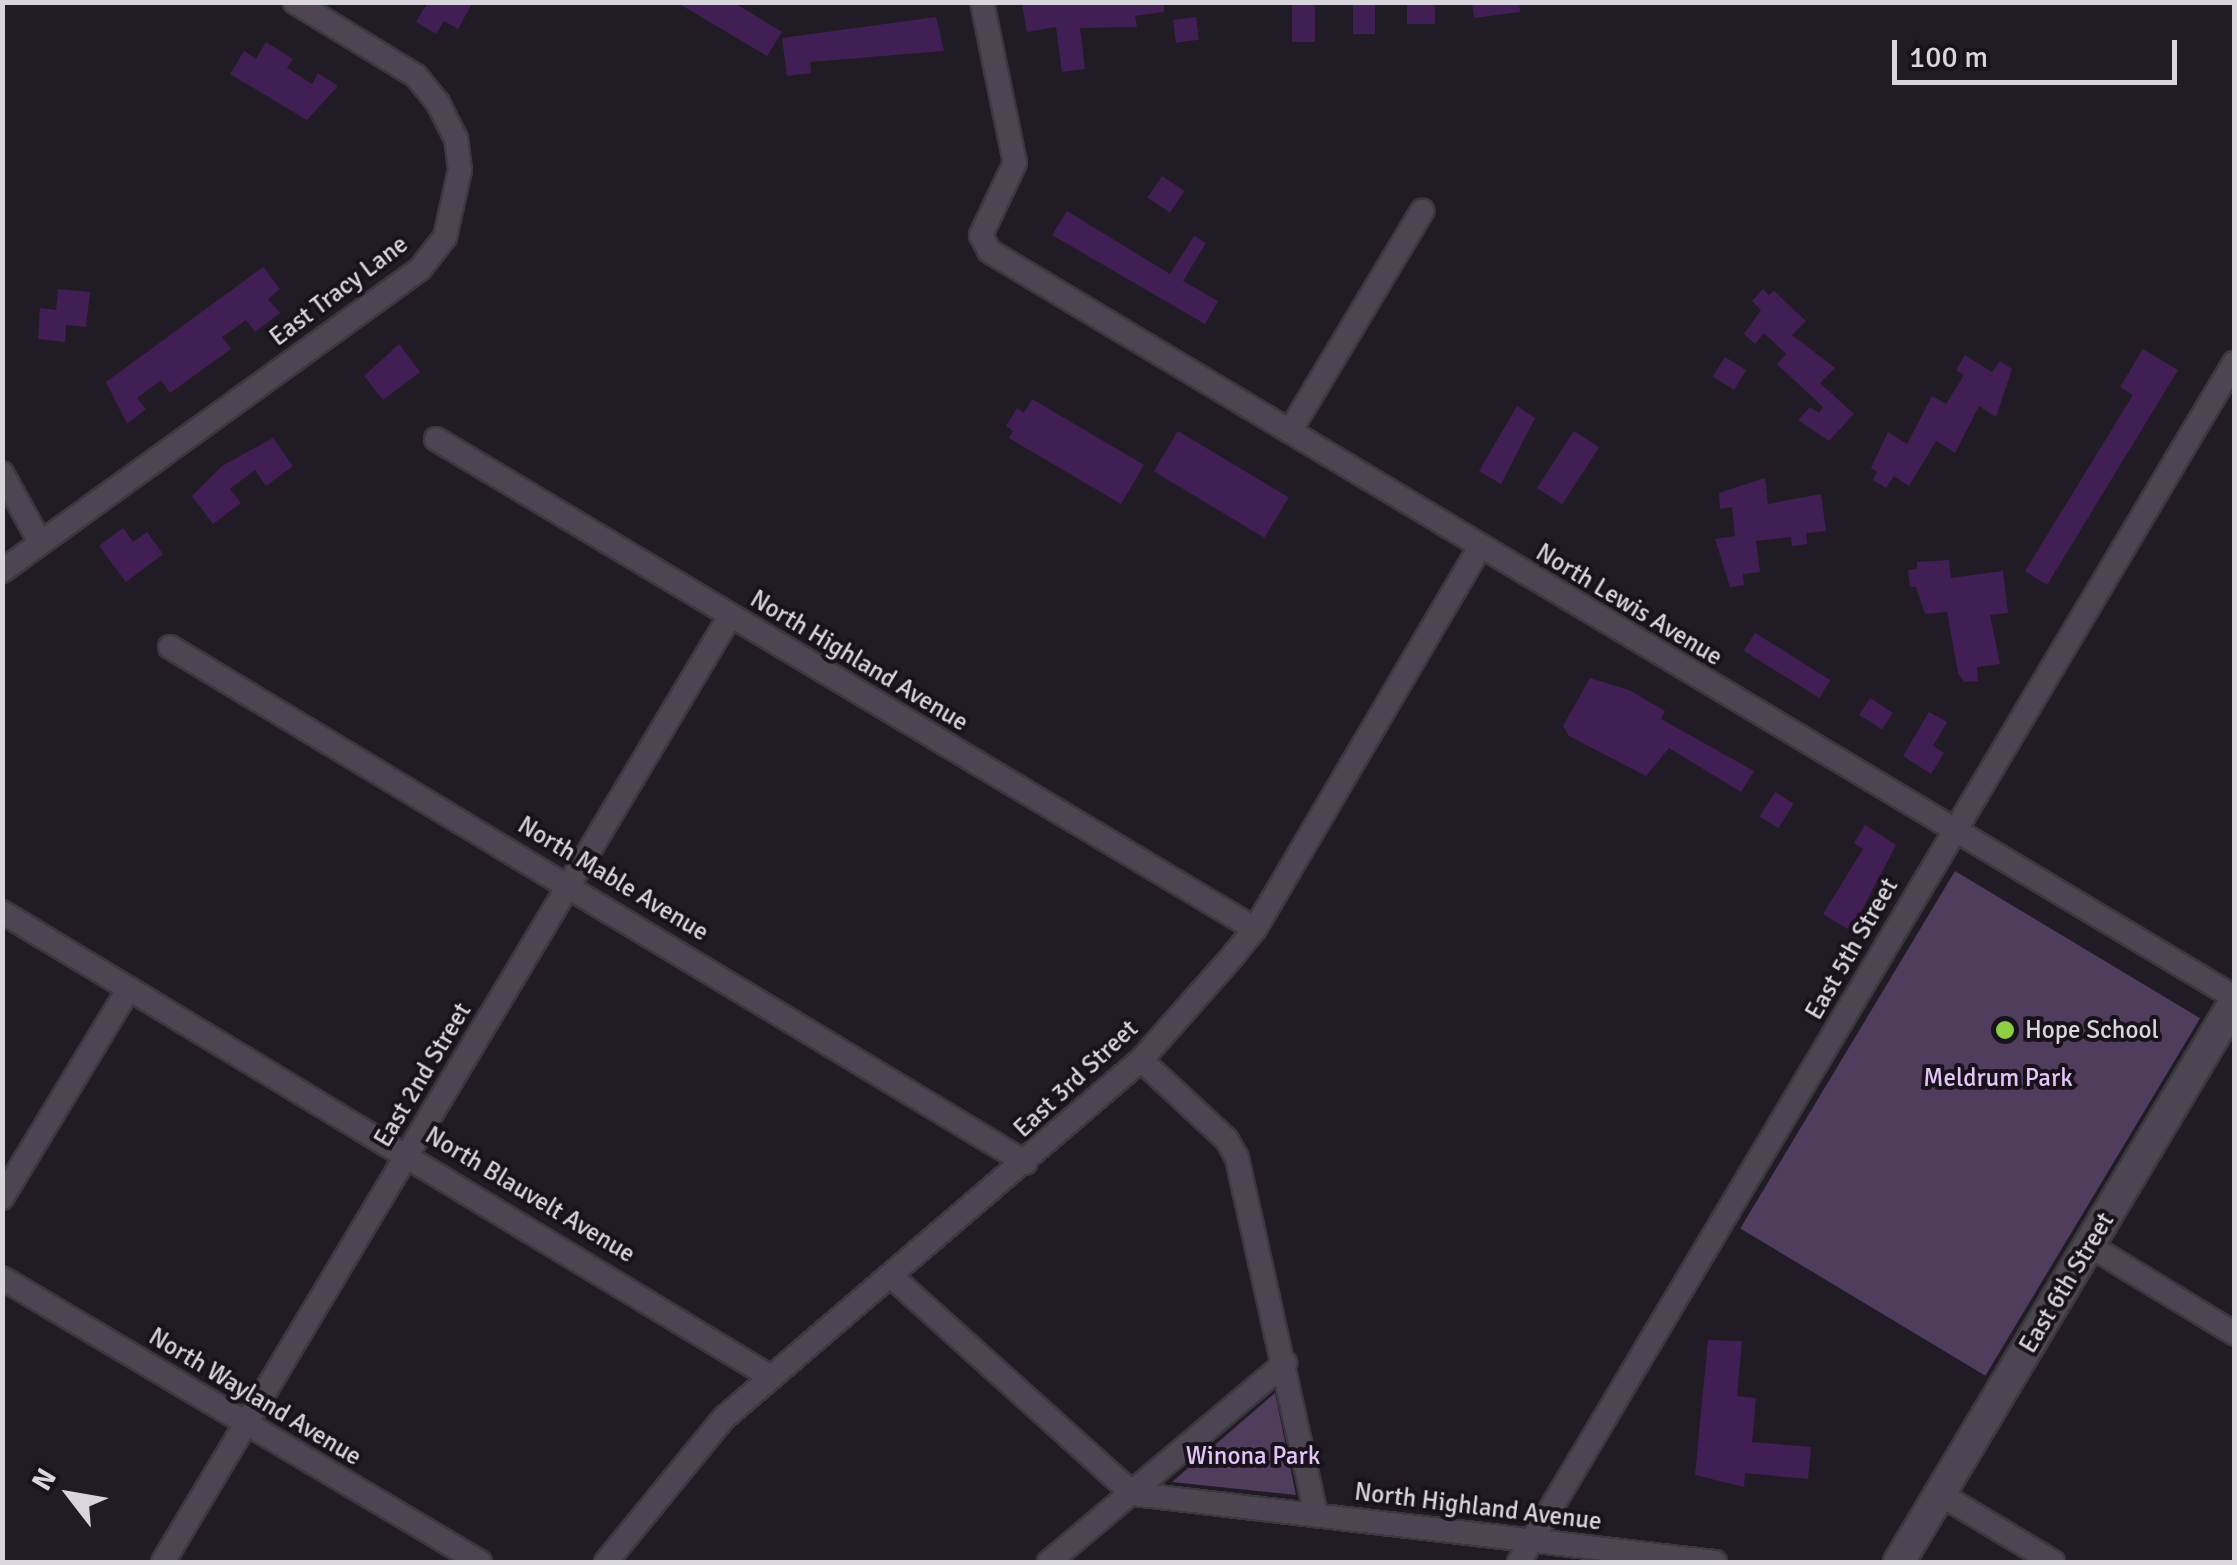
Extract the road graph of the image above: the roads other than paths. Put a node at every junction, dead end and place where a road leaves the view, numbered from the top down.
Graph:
1 (295, 2) edge
2 (982, 2) edge
3 (1422, 211) dead end
4 (2234, 363) edge
5 (1290, 430) junction
6 (436, 439) dead end
7 (2, 473) edge
8 (40, 542) junction
9 (1479, 548) junction
10 (2, 571) edge
11 (730, 616) junction
12 (170, 648) dead end
13 (1953, 831) junction
14 (569, 884) junction
15 (2, 912) edge
16 (1255, 928) junction
17 (129, 988) junction
18 (2234, 1000) edge
19 (1141, 1060) junction
20 (407, 1154) junction
21 (1026, 1163) junction
22 (2, 1198) edge
23 (2090, 1245) junction
24 (891, 1276) junction
25 (2, 1278) edge
26 (2234, 1333) edge
27 (1285, 1363) junction
28 (769, 1376) junction
29 (246, 1424) junction
30 (1133, 1494) junction
31 (1940, 1494) junction
32 (1316, 1514) junction
33 (1532, 1541) junction
34 (164, 1562) edge
35 (480, 1562) edge
36 (606, 1562) edge
37 (1049, 1562) edge
38 (1519, 1562) edge
39 (1715, 1562) edge
40 (1899, 1562) edge
41 (2053, 1562) edge

1 - 8 street, East Tracy Lane
2 - 5 street, North Lewis Avenue
3 - 5 street
4 - 13 street, East 5th Street
5 - 9 street, North Lewis Avenue
6 - 11 street, North Highland Avenue
7 - 8 street
8 - 10 street, East Tracy Lane
9 - 13 street, North Lewis Avenue
9 - 16 street, East 3rd Street
11 - 14 street, East 2nd Street
11 - 16 street, North Highland Avenue
12 - 14 street, North Mable Avenue
13 - 18 street, North Lewis Avenue
13 - 33 street, East 5th Street
14 - 20 street, East 2nd Street
14 - 21 street, North Mable Avenue
15 - 17 street, North Blauvelt Avenue
16 - 19 street, East 3rd Street
17 - 20 street, North Blauvelt Avenue
17 - 22 street
18 - 23 main road, East 6th Street
19 - 21 street, East 3rd Street
19 - 27 street, North Highland Avenue
20 - 28 street, North Blauvelt Avenue
20 - 29 street, East 2nd Street
21 - 24 street, East 3rd Street
23 - 26 street
23 - 31 main road, East 6th Street
24 - 28 street, East 3rd Street
24 - 30 street
25 - 29 street, North Wayland Avenue
27 - 30 street
27 - 32 street, North Highland Avenue
28 - 36 street, East 3rd Street
29 - 34 street, East 2nd Street
29 - 35 street, North Wayland Avenue
30 - 32 street
30 - 37 street
31 - 40 main road, East 6th Street
31 - 41 street
32 - 33 street, North Highland Avenue
33 - 38 street, East 5th Street
33 - 39 street, North Highland Avenue

